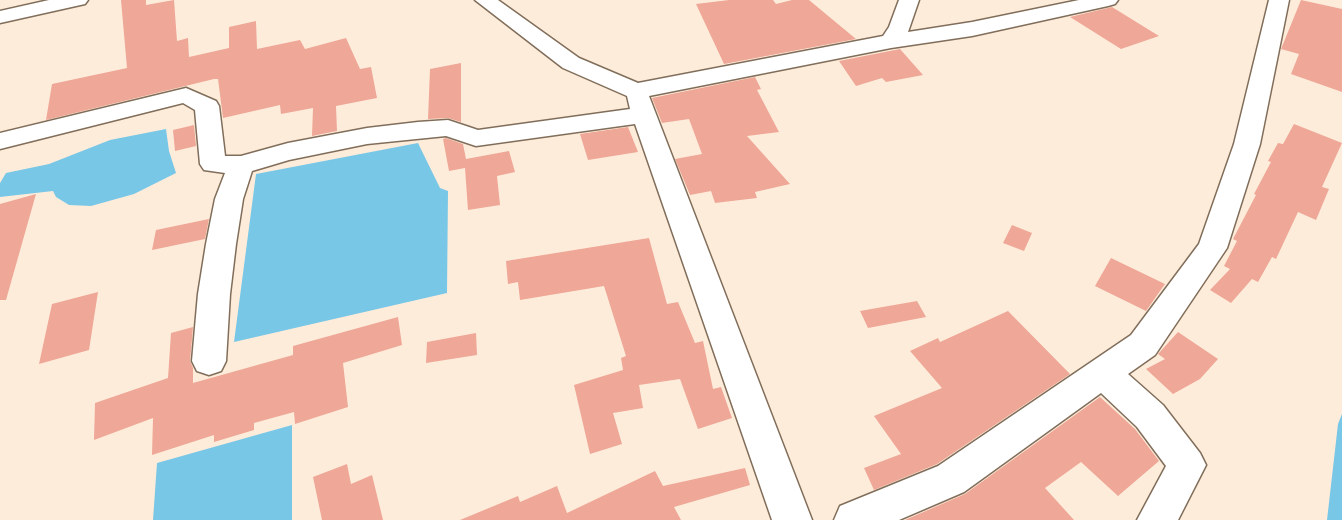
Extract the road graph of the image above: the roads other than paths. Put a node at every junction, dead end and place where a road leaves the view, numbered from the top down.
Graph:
1 (78, 0) edge
2 (485, 0) edge
3 (909, 0) edge
4 (1108, 0) edge
5 (1280, 0) edge
6 (0, 17) edge
7 (891, 41) junction
8 (640, 103) junction
9 (0, 141) edge
10 (241, 165) junction
11 (209, 361) dead end
12 (1103, 373) junction
13 (792, 520) edge
14 (854, 520) edge
15 (1157, 520) edge

1 - 6 street
2 - 8 street
3 - 7 street
4 - 7 street
5 - 12 street
7 - 8 street
8 - 10 street
8 - 13 street
9 - 10 street
10 - 11 street
12 - 14 street
12 - 15 street

